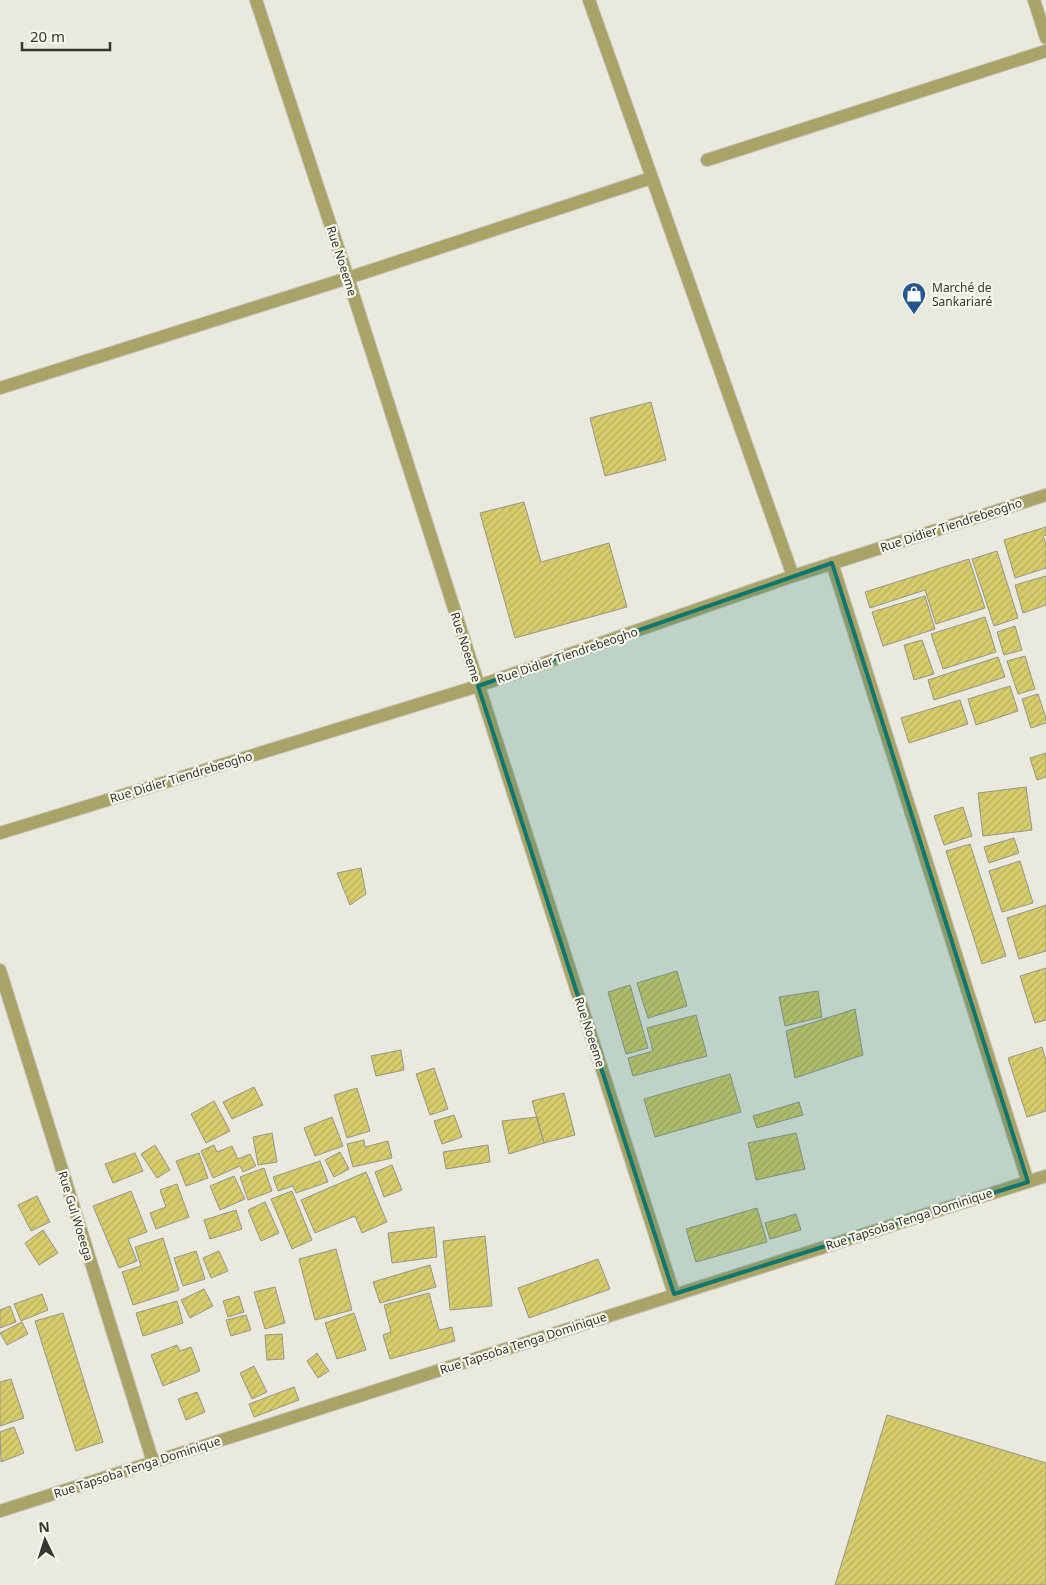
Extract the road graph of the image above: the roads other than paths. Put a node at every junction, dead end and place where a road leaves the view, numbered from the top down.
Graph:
1 (256, 0) edge
2 (589, 0) edge
3 (1034, 0) edge
4 (1046, 38) edge
5 (1046, 52) edge
6 (707, 160) dead end
7 (651, 178) junction
8 (348, 278) junction
9 (0, 388) edge
10 (1046, 495) edge
11 (832, 563) junction
12 (793, 576) junction
13 (478, 686) junction
14 (0, 832) edge
15 (0, 970) edge
16 (1046, 1176) edge
17 (1028, 1182) junction
18 (674, 1294) junction
19 (153, 1462) junction
20 (0, 1511) edge

1 - 8 street, Rue Noeeme
2 - 7 street
3 - 4 street
5 - 6 street
7 - 8 street
7 - 12 street
8 - 9 street
8 - 13 street, Rue Noeeme
10 - 11 street, Rue Didier Tiendrebeogho
11 - 12 street, Rue Didier Tiendrebeogho
11 - 17 street
12 - 13 street, Rue Didier Tiendrebeogho
13 - 14 street, Rue Didier Tiendrebeogho
13 - 18 street, Rue Noeeme
15 - 19 street, Rue Gul Woeega
16 - 17 street, Rue Tapsoba Tenga Dominique
17 - 18 street, Rue Tapsoba Tenga Dominique
18 - 19 street, Rue Tapsoba Tenga Dominique
19 - 20 street, Rue Tapsoba Tenga Dominique

